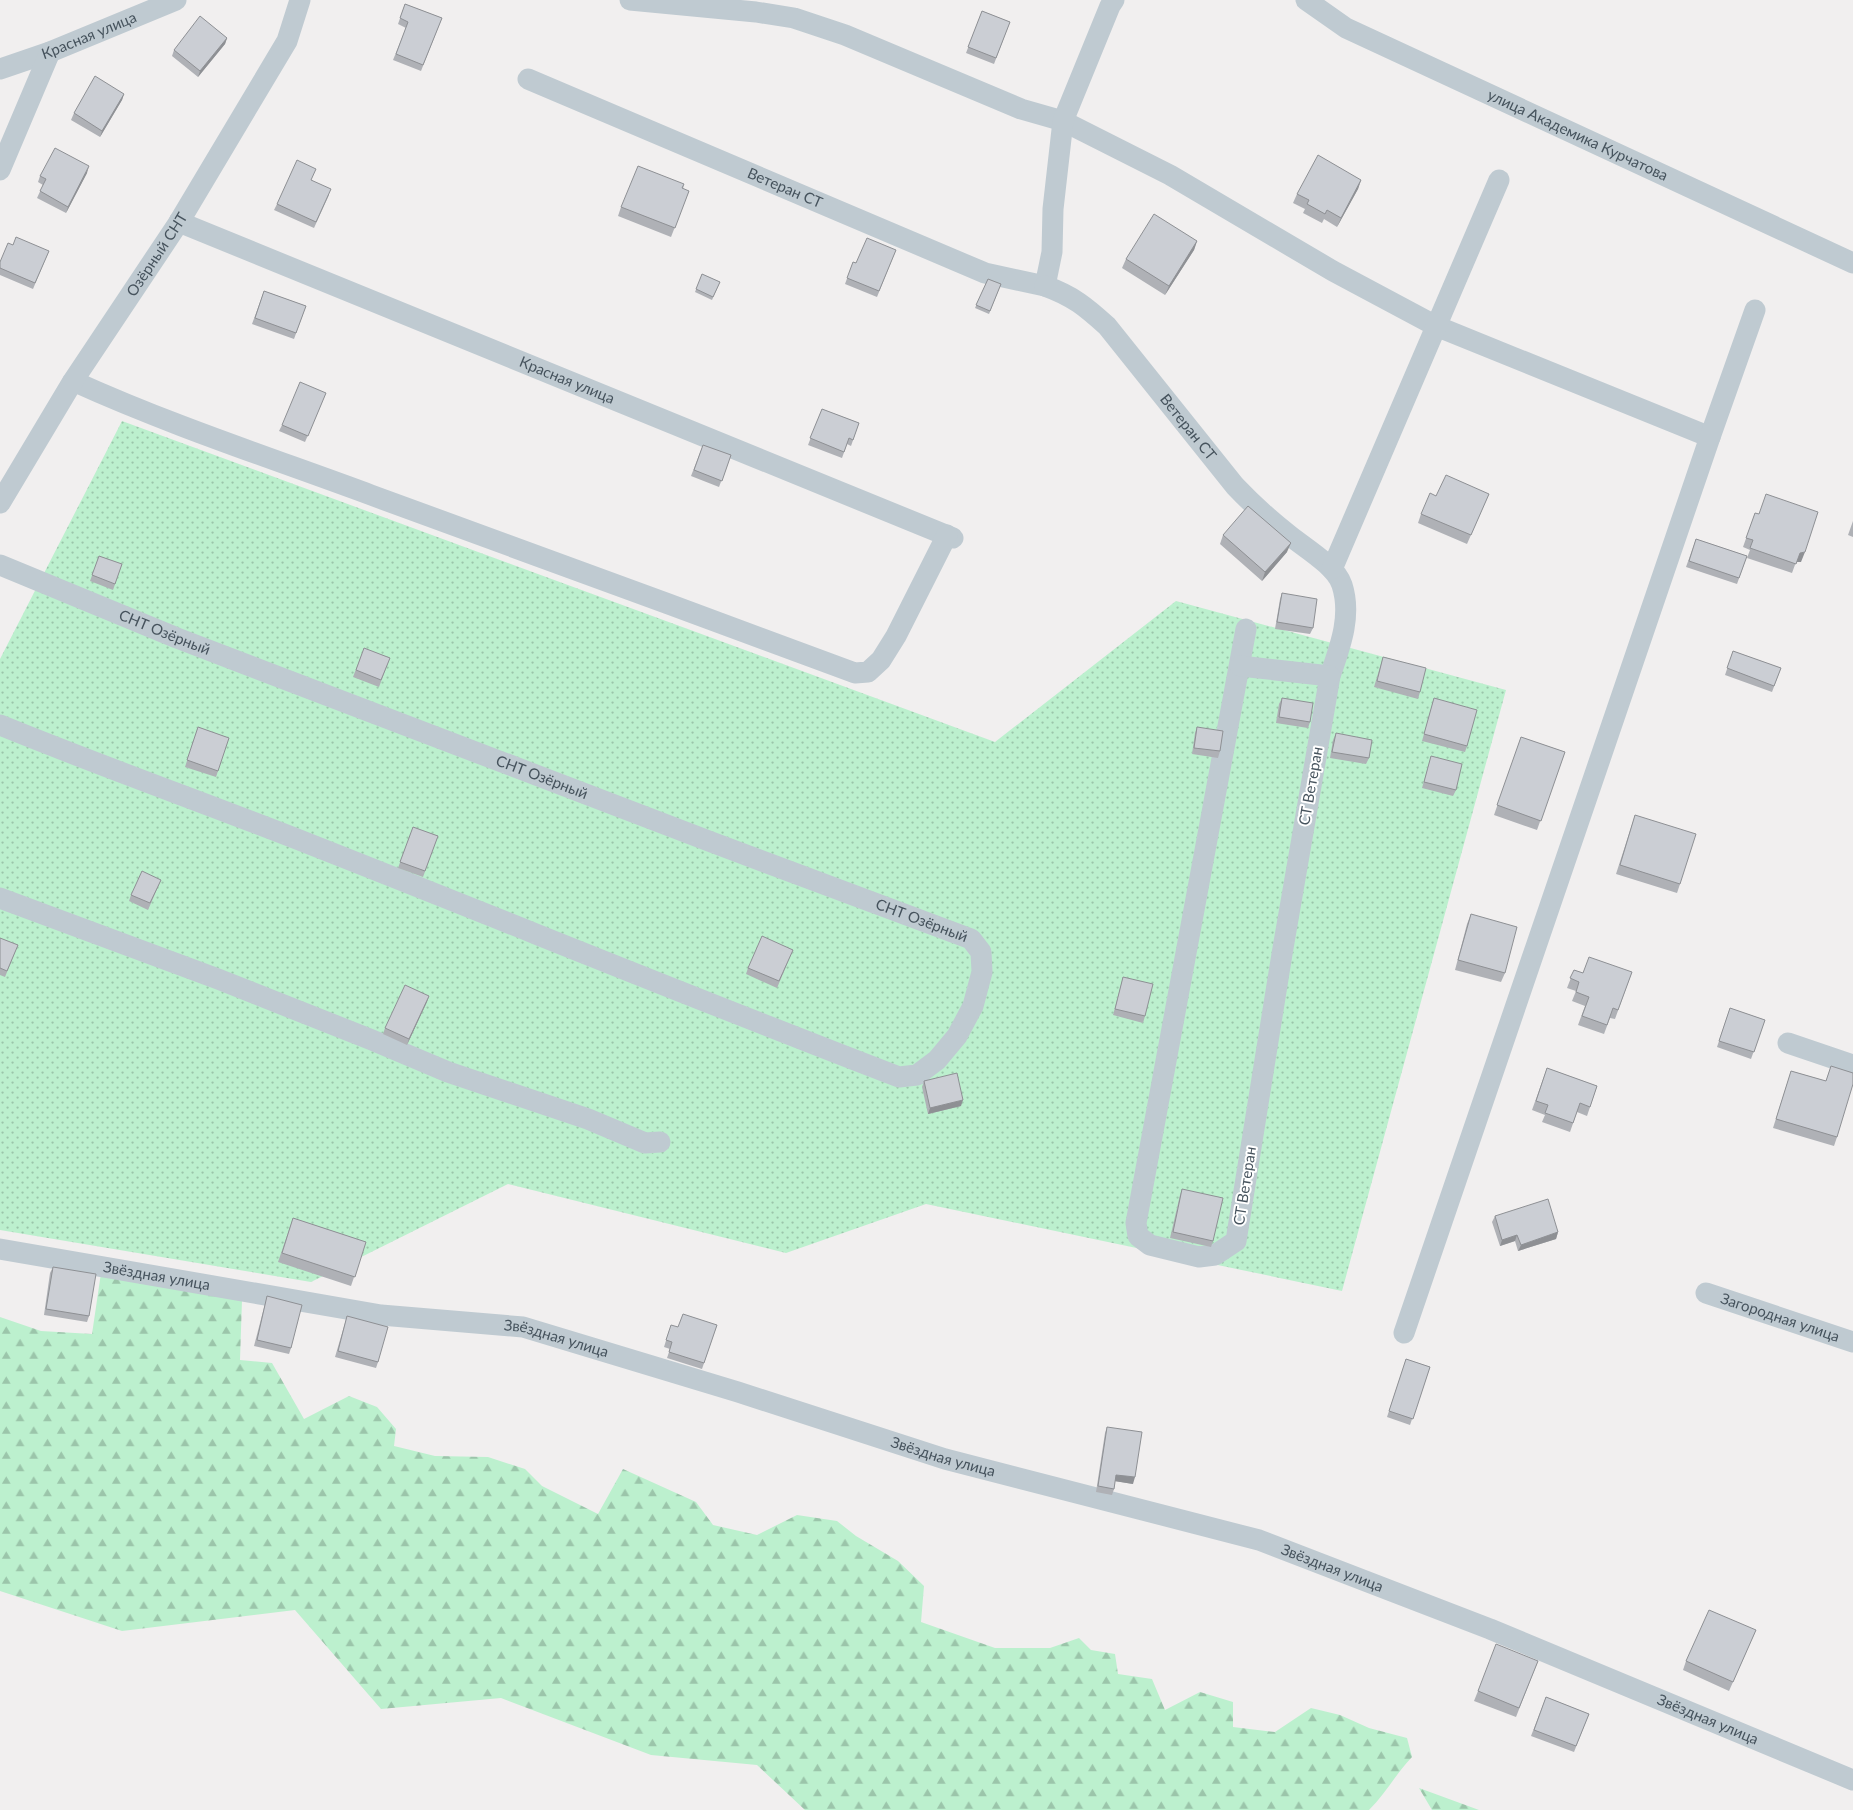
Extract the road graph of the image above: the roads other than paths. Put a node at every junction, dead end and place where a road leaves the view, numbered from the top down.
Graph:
1 (176, 0) edge
2 (300, 0) edge
3 (630, 0) edge
4 (1114, 0) edge
5 (1306, 0) edge
6 (50, 52) junction
7 (0, 68) edge
8 (528, 79) dead end
9 (1063, 121) junction
10 (0, 170) edge
11 (1499, 180) dead end
12 (179, 222) junction
13 (1853, 262) edge
14 (1045, 286) junction
15 (1755, 310) dead end
16 (1436, 326) junction
17 (74, 381) junction
18 (1710, 437) junction
19 (0, 503) edge
20 (0, 565) edge
21 (1332, 569) junction
22 (1246, 629) dead end
23 (1240, 666) junction
24 (1330, 676) junction
25 (0, 725) edge
26 (0, 898) edge
27 (1788, 1043) dead end
28 (1853, 1065) edge
29 (660, 1142) dead end
30 (0, 1249) edge
31 (1706, 1293) dead end
32 (1404, 1333) dead end
33 (1853, 1342) edge
34 (1853, 1780) edge

1 - 6 street, Красная улица
2 - 12 street, Озёрный СНТ
3 - 9 street
4 - 9 street
5 - 13 street, улица Академика Курчатова
6 - 7 street, Красная улица
6 - 10 street
8 - 14 street, Ветеран СТ
9 - 14 street
9 - 16 street
11 - 16 street
12 - 17 street, Озёрный СНТ
12 - 17 street, Красная улица
14 - 21 street, Ветеран СТ
15 - 18 street
16 - 18 street
16 - 21 street
17 - 19 street, Озёрный СНТ
18 - 32 street
20 - 25 street, СНТ Озёрный
21 - 24 street, СТ Ветеран
22 - 23 street, СТ Ветеран
23 - 24 street
23 - 24 street, СТ Ветеран
26 - 29 street
27 - 28 street
30 - 34 street, Звёздная улица
31 - 33 street, Загородная улица

